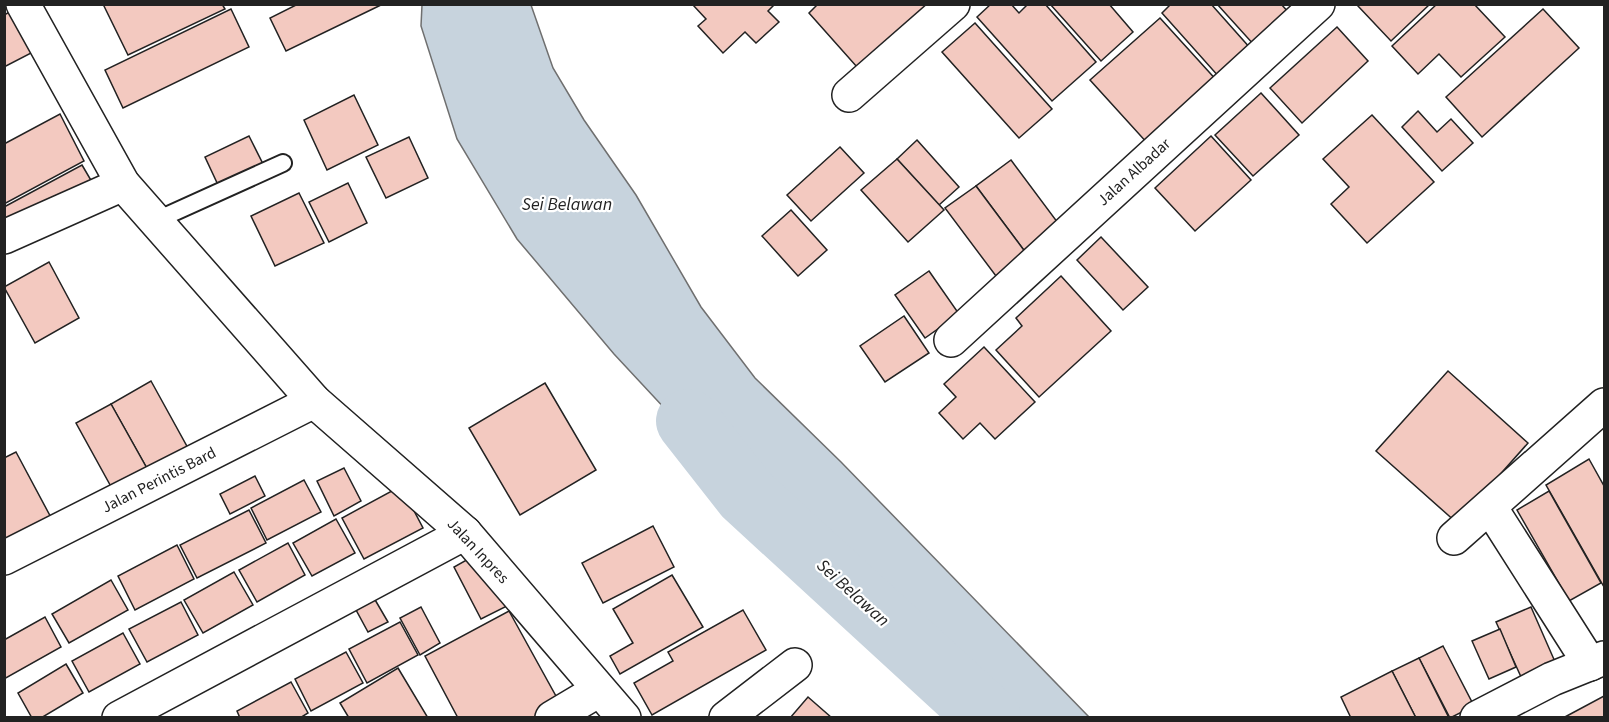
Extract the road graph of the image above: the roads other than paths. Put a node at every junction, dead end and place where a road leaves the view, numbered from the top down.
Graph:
1 (23, 4) edge
2 (953, 4) edge
3 (1318, 4) edge
4 (849, 95) dead end
5 (283, 163) dead end
6 (123, 184) junction
7 (158, 220) junction
8 (4, 237) edge
9 (951, 340) dead end
10 (314, 401) junction
11 (1605, 405) edge
12 (1490, 507) junction
13 (465, 533) junction
14 (1454, 538) dead end
15 (4, 558) edge
16 (1597, 661) edge
17 (795, 665) dead end
18 (599, 690) junction
19 (119, 717) edge
20 (552, 717) edge
21 (624, 717) edge
22 (726, 717) edge
23 (1477, 717) edge

1 - 6 street, Jalan Inpres
2 - 4 street
3 - 9 street, Jalan Albadar
5 - 7 lane
6 - 7 street, Jalan Inpres
6 - 8 street
7 - 10 street, Jalan Inpres
10 - 13 street, Jalan Inpres
10 - 15 street, Jalan Perintis Bard
11 - 12 street
12 - 14 street
12 - 16 street
13 - 18 street, Jalan Inpres
13 - 19 street
16 - 23 street
17 - 22 street
18 - 20 street
18 - 21 street, Jalan Inpres

